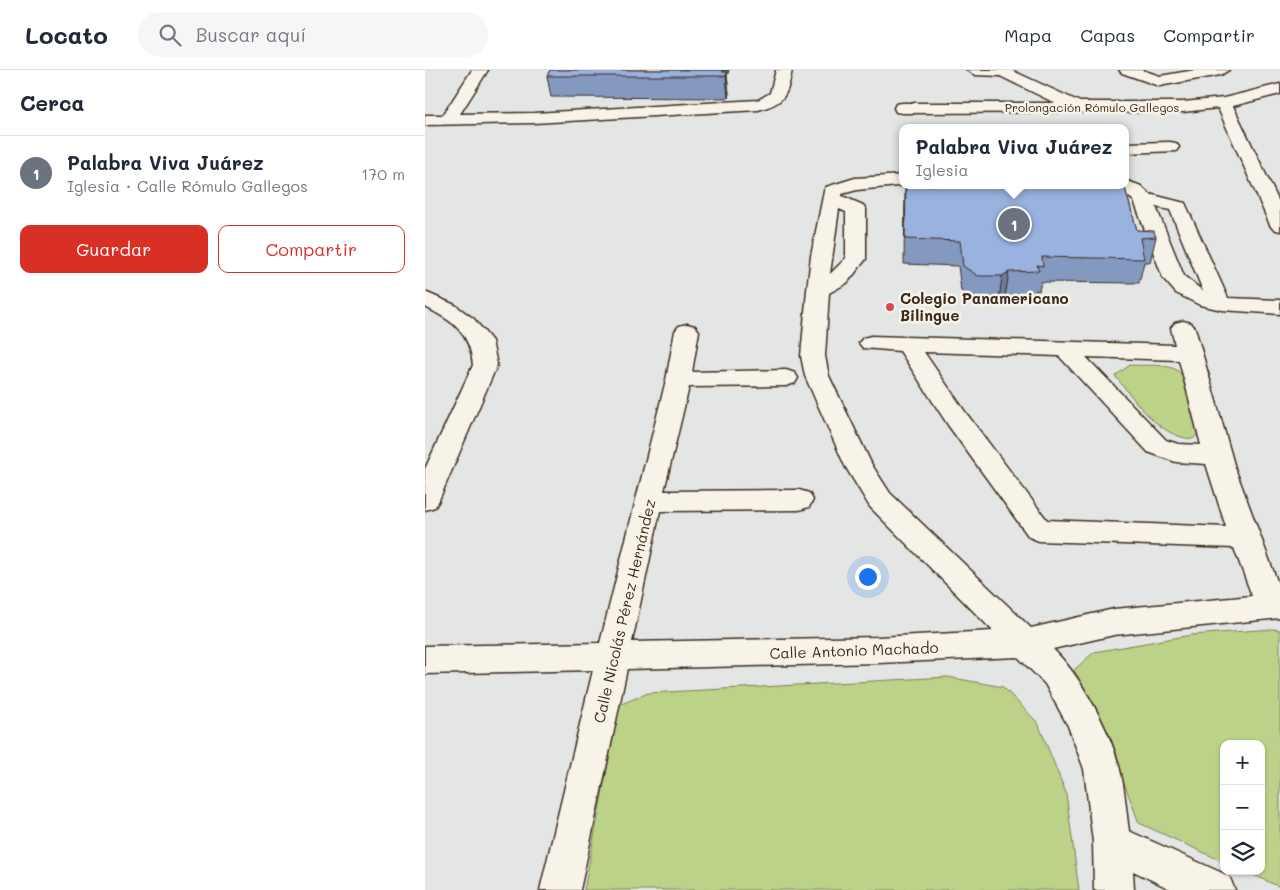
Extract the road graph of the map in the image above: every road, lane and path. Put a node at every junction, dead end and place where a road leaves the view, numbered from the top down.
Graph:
1 (480, 70) edge
2 (784, 70) edge
3 (975, 70) edge
4 (1127, 70) edge
5 (1221, 70) edge
6 (1280, 89) edge
7 (1224, 102) junction
8 (902, 108) dead end
9 (1081, 108) junction
10 (425, 120) edge
11 (448, 120) junction
12 (1170, 147) dead end
13 (1129, 148) edge
14 (899, 181) edge
15 (1129, 188) edge
16 (832, 195) junction
17 (1143, 199) junction
18 (1280, 225) edge
19 (818, 290) junction
20 (425, 300) edge
21 (1219, 302) junction
22 (1280, 307) edge
23 (687, 331) dead end
24 (871, 343) dead end
25 (908, 345) junction
26 (1066, 350) junction
27 (787, 378) dead end
28 (678, 380) junction
29 (1215, 455) junction
30 (425, 500) edge
31 (799, 500) dead end
32 (648, 501) junction
33 (1243, 538) junction
34 (1276, 605) edge
35 (1025, 643) junction
36 (614, 657) junction
37 (425, 660) edge
38 (1112, 842) junction
39 (560, 890) edge
40 (1114, 890) edge
41 (1215, 890) edge

1 - 11 street
2 - 11 street
3 - 9 street
4 - 5 street
6 - 7 street, Prolongación Rómulo Gallegos
7 - 9 street, Prolongación Rómulo Gallegos
7 - 18 street
8 - 9 street, Prolongación Rómulo Gallegos
10 - 11 street
12 - 13 street
14 - 16 street
15 - 17 street
16 - 19 street
16 - 19 street
17 - 21 street
17 - 21 street
19 - 35 street
20 - 30 street
21 - 22 street
23 - 28 street, Calle Nicolás Pérez Hernández
24 - 25 street
25 - 26 street
25 - 33 street
26 - 29 street
26 - 29 street
27 - 28 street
28 - 32 street, Calle Nicolás Pérez Hernández
29 - 33 street
31 - 32 street
32 - 36 street, Calle Nicolás Pérez Hernández
33 - 34 street
34 - 35 street, Calle Antonio Machado
35 - 36 street, Calle Antonio Machado
35 - 38 street
36 - 37 street, Calle Antonio Machado
36 - 39 street, Calle Nicolás Pérez Hernández
38 - 40 street
38 - 41 street

